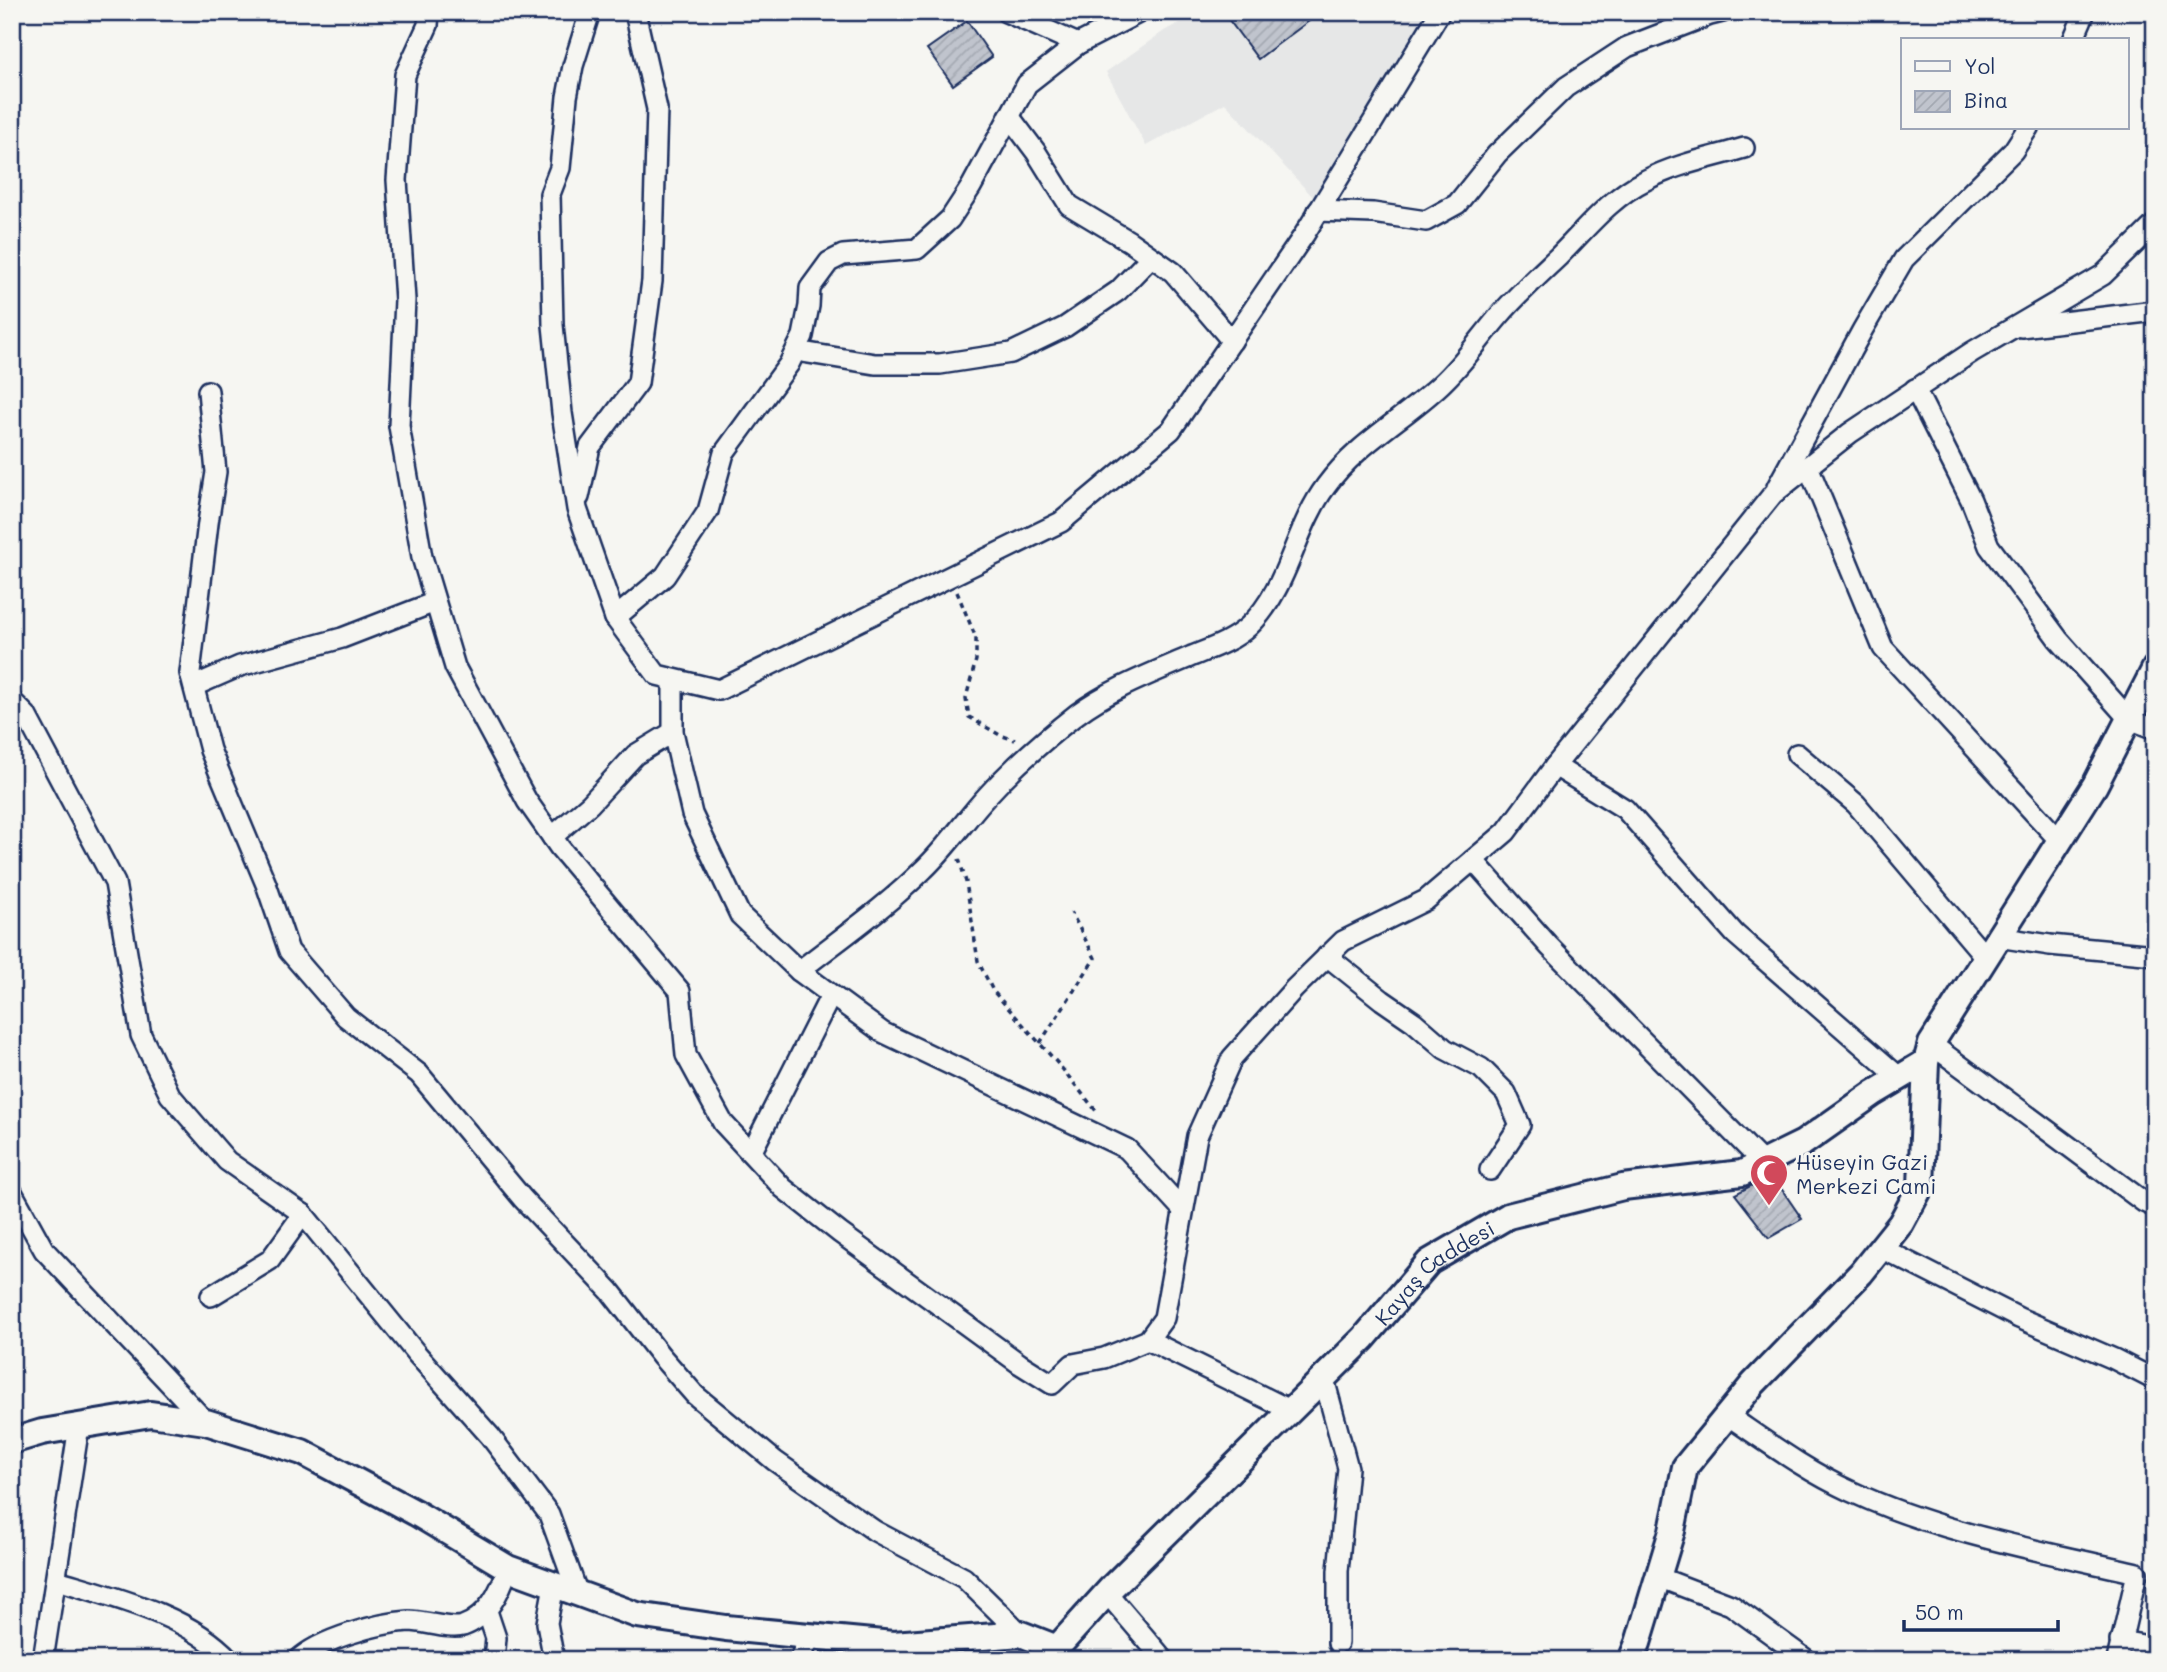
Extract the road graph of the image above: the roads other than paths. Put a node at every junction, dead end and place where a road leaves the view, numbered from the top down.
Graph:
1 (429, 12) edge
2 (590, 12) edge
3 (635, 12) edge
4 (1006, 12) edge
5 (1140, 12) edge
6 (1440, 12) edge
7 (1722, 12) edge
8 (2085, 12) edge
9 (1696, 16) edge
10 (2074, 38) edge
11 (1077, 44) junction
12 (1009, 116) junction
13 (2027, 130) edge
14 (1744, 148) dead end
15 (1318, 211) junction
16 (2155, 224) edge
17 (1152, 257) junction
18 (2155, 311) edge
19 (2013, 328) junction
20 (1232, 341) junction
21 (796, 351) junction
22 (1915, 390) junction
23 (208, 391) dead end
24 (1808, 466) junction
25 (1773, 494) junction
26 (577, 509) junction
27 (435, 602) junction
28 (615, 618) junction
29 (2155, 668) edge
30 (673, 680) junction
31 (194, 686) junction
32 (12, 701) edge
33 (2129, 719) junction
34 (2155, 729) edge
35 (673, 732) junction
36 (1797, 754) dead end
37 (1555, 766) junction
38 (552, 838) junction
39 (2060, 841) junction
40 (1473, 860) junction
41 (1992, 947) junction
42 (2155, 955) edge
43 (1327, 956) junction
44 (799, 971) junction
45 (831, 995) junction
46 (1928, 1053) junction
47 (1900, 1077) junction
48 (751, 1153) junction
49 (1762, 1162) junction
50 (1490, 1171) dead end
51 (12, 1192) edge
52 (2155, 1207) edge
53 (1182, 1210) junction
54 (303, 1214) junction
55 (1881, 1248) junction
56 (211, 1296) dead end
57 (1147, 1339) junction
58 (1324, 1378) junction
59 (2155, 1380) edge
60 (1292, 1411) junction
61 (1727, 1415) junction
62 (206, 1422) junction
63 (79, 1426) junction
64 (12, 1441) edge
65 (508, 1568) junction
66 (1658, 1577) junction
67 (57, 1580) junction
68 (554, 1585) junction
69 (1107, 1593) junction
70 (578, 1594) junction
71 (487, 1611) junction
72 (1021, 1634) junction
73 (811, 1636) junction
74 (1338, 1643) dead end
75 (2155, 1647) edge
76 (2119, 1650) edge
77 (1052, 1654) edge
78 (1632, 1659) edge
79 (43, 1660) edge
80 (230, 1660) edge
81 (298, 1660) edge
82 (494, 1660) edge
83 (554, 1660) edge
84 (799, 1660) edge
85 (1164, 1660) edge
86 (1807, 1660) edge

1 - 27 street
2 - 26 street
3 - 26 street
4 - 11 street
5 - 11 street
6 - 15 street
7 - 9 street
8 - 10 street
9 - 15 street
11 - 12 street
12 - 17 street
12 - 21 street
13 - 25 street
14 - 44 street
15 - 20 street
16 - 19 street
17 - 20 street
17 - 21 street
18 - 19 street
19 - 22 street
20 - 30 street
21 - 28 street
22 - 24 street
22 - 33 street
23 - 31 street
24 - 25 street
24 - 39 street
25 - 37 street
26 - 28 street
27 - 31 street
27 - 38 street
28 - 30 street
29 - 33 street
30 - 35 street
31 - 72 street
32 - 54 street
33 - 34 street
33 - 39 street
35 - 38 street
35 - 44 street
36 - 41 street
37 - 40 street
37 - 47 street
38 - 48 street
39 - 41 street
40 - 43 street
40 - 49 street
41 - 42 street
41 - 46 street
43 - 50 street
43 - 53 street
44 - 45 street
45 - 48 street
45 - 53 street
46 - 47 street, Kayaş Caddesi
46 - 52 street
46 - 55 street
47 - 49 street, Kayaş Caddesi
48 - 57 street
49 - 58 street, Kayaş Caddesi
51 - 62 street
53 - 57 street
54 - 56 street
54 - 70 street
55 - 59 street
55 - 61 street
57 - 60 street
58 - 60 street, Kayaş Caddesi
58 - 74 street
60 - 69 street, Kayaş Caddesi
61 - 66 street
61 - 76 street
62 - 63 street
62 - 65 street
63 - 64 street
63 - 67 street
65 - 68 street
65 - 71 street
66 - 78 street
66 - 86 street
67 - 79 street
67 - 80 street
68 - 70 street
68 - 83 street
69 - 77 street, Kayaş Caddesi
69 - 85 street
70 - 73 street
71 - 81 street
71 - 82 street
72 - 73 street
72 - 77 street
73 - 84 street
75 - 76 street

